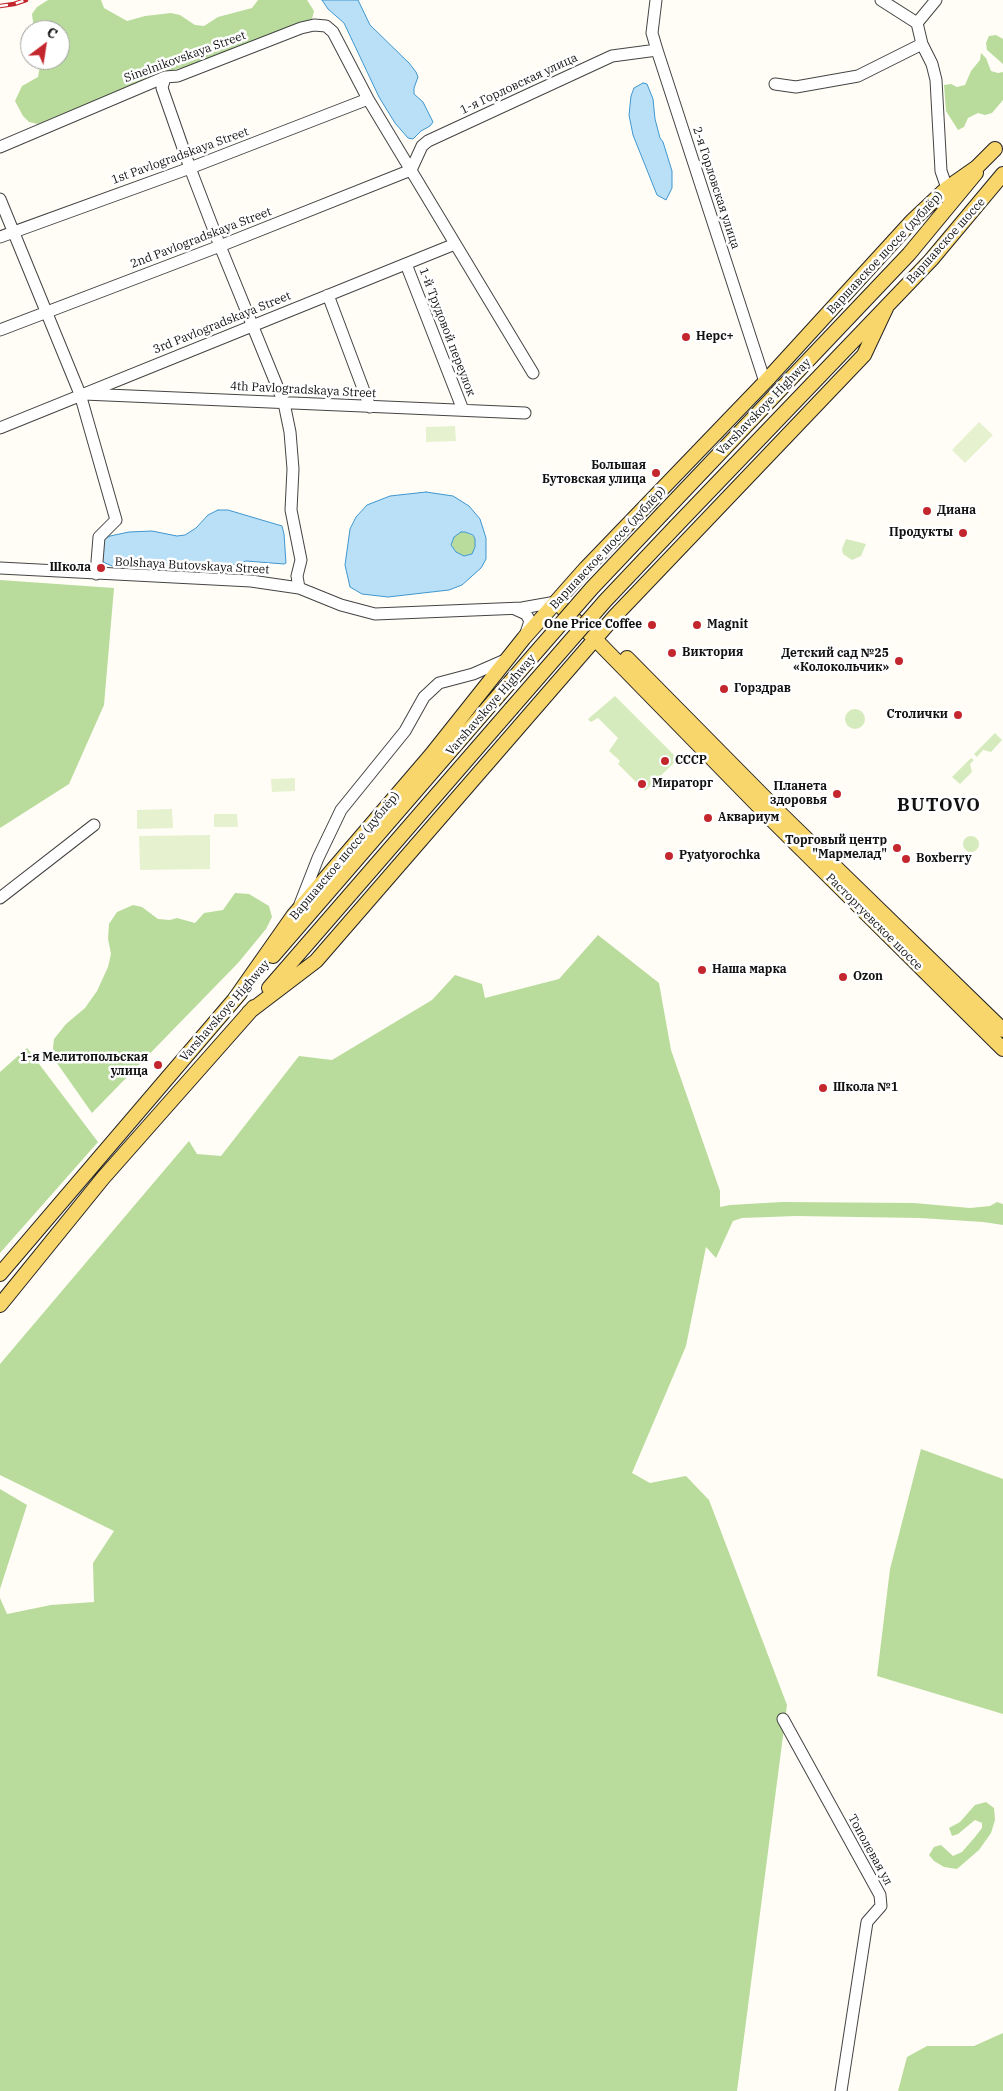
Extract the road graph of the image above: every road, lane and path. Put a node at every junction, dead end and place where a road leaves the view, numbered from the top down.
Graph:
1 (656, 0) edge
2 (881, 0) edge
3 (936, 0) edge
4 (917, 23) junction
5 (922, 44) junction
6 (657, 50) junction
7 (165, 77) junction
8 (775, 84) dead end
9 (368, 99) junction
10 (999, 144) edge
11 (0, 147) edge
12 (190, 168) junction
13 (411, 170) junction
14 (1003, 174) edge
15 (947, 188) junction
16 (0, 199) edge
17 (13, 232) junction
18 (0, 237) edge
19 (455, 244) junction
20 (220, 246) junction
21 (406, 264) junction
22 (328, 295) junction
23 (887, 306) junction
24 (46, 312) junction
25 (253, 325) junction
26 (0, 330) edge
27 (533, 373) dead end
28 (765, 382) junction
29 (80, 394) junction
30 (284, 403) junction
31 (370, 407) junction
32 (463, 410) junction
33 (525, 412) dead end
34 (0, 428) edge
35 (0, 568) edge
36 (96, 574) junction
37 (299, 588) junction
38 (556, 602) junction
39 (513, 608) junction
40 (598, 635) junction
41 (524, 638) junction
42 (506, 659) junction
43 (94, 825) dead end
44 (0, 898) edge
45 (293, 916) junction
46 (234, 1000) junction
47 (249, 1012) junction
48 (1003, 1030) edge
49 (1003, 1049) edge
50 (0, 1274) edge
51 (0, 1305) edge
52 (782, 1719) dead end
53 (841, 2091) edge

1 - 6 street, 2-я Горловская улица
2 - 4 street
3 - 4 street
4 - 5 street
5 - 8 street
5 - 15 street
6 - 13 street, 1-я Горловская улица
6 - 28 street, 2-я Горловская улица
7 - 9 street, Sinelnikovskaya Street
7 - 11 street, Sinelnikovskaya Street
7 - 12 street
9 - 12 street, 1st Pavlogradskaya Street
9 - 13 street
10 - 15 main road, Варшавское шоссе (дублёр)
10 - 46 main road, Varshavskoye Highway, bridge
12 - 17 street, 1st Pavlogradskaya Street
12 - 20 street
13 - 19 street
13 - 20 street, 2nd Pavlogradskaya Street
14 - 23 main road, Варшавское шоссе
15 - 28 main road, Варшавское шоссе (дублёр)
16 - 17 street
17 - 18 street, 1st Pavlogradskaya Street
17 - 24 street
19 - 21 street, 3rd Pavlogradskaya Street
19 - 27 street
20 - 24 street, 2nd Pavlogradskaya Street
20 - 25 street
21 - 22 street, 3rd Pavlogradskaya Street
21 - 32 street, 1-й Трудовой переулок
22 - 25 street, 3rd Pavlogradskaya Street
22 - 31 street
23 - 40 main road
23 - 47 main road, Varshavskoye Highway, bridge
24 - 26 street, 2nd Pavlogradskaya Street
24 - 29 street
25 - 29 street, 3rd Pavlogradskaya Street
25 - 30 street
28 - 38 main road, Варшавское шоссе (дублёр)
29 - 30 street, 4th Pavlogradskaya Street
29 - 34 street, 3rd Pavlogradskaya Street
29 - 36 street
30 - 31 street, 4th Pavlogradskaya Street
30 - 37 street
31 - 32 street, 4th Pavlogradskaya Street
32 - 33 street, 4th Pavlogradskaya Street
35 - 36 street, Bolshaya Butovskaya Street
36 - 37 street, Bolshaya Butovskaya Street
37 - 39 street, Bolshaya Butovskaya Street
38 - 39 street, Bolshaya Butovskaya Street
38 - 40 main road
38 - 41 main road, Варшавское шоссе (дублёр)
39 - 41 street
40 - 47 main road
40 - 48 main road, Расторгуевское шоссе
40 - 49 main road, Расторгуевское шоссе
41 - 42 main road, Варшавское шоссе (дублёр)
42 - 45 main road, Варшавское шоссе (дублёр)
42 - 45 street
43 - 44 street
45 - 46 main road, Варшавское шоссе (дублёр)
46 - 50 main road, Varshavskoye Highway
47 - 51 main road, Varshavskoye Highway
52 - 53 street, Тополевая ул

